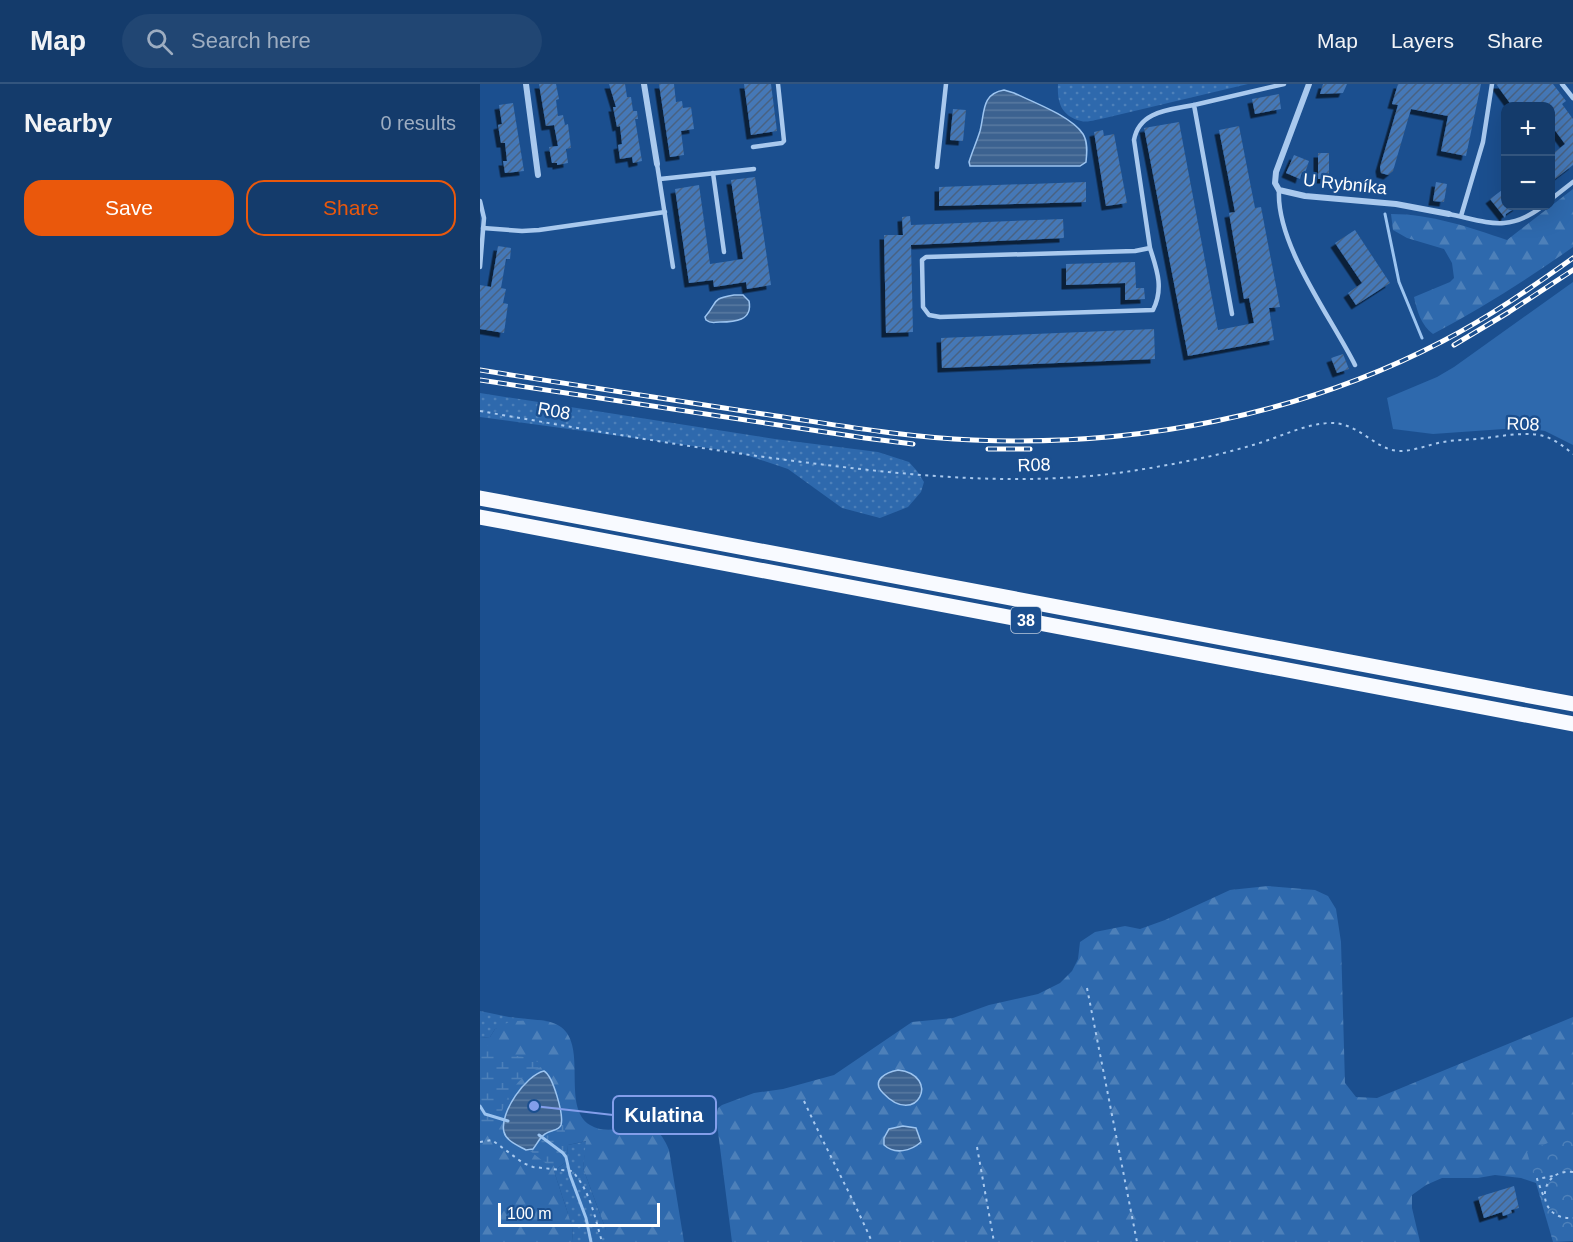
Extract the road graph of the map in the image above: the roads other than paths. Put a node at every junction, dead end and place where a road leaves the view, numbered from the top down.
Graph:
1 (526, 84) edge
2 (644, 84) edge
3 (778, 84) edge
4 (946, 84) edge
5 (1284, 84) edge
6 (1309, 84) edge
7 (1492, 84) edge
8 (1562, 84) edge
9 (1573, 98) edge
10 (1194, 105) junction
11 (753, 147) dead end
12 (657, 164) joint
13 (937, 167) dead end
14 (754, 169) dead end
15 (713, 173) junction
16 (538, 175) dead end
17 (660, 178) junction
18 (1573, 182) edge
19 (1279, 190) junction
20 (1555, 197) edge
21 (480, 201) edge
22 (1538, 210) edge
23 (664, 212) junction
24 (1449, 214) joint
25 (1461, 216) junction
26 (483, 228) junction
27 (1150, 248) junction
28 (724, 252) dead end
29 (480, 267) edge
30 (673, 267) dead end
31 (1232, 314) dead end
32 (1355, 365) dead end
33 (480, 498) edge
34 (480, 517) edge
35 (1573, 704) edge
36 (1573, 724) edge

1 - 16 street
2 - 12 street
3 - 11 lane
4 - 13 lane
5 - 10 lane
6 - 19 street, U Rybníka
7 - 25 lane
8 - 9 lane
10 - 27 lane
10 - 31 lane
12 - 17 lane
14 - 15 lane
15 - 17 lane
15 - 28 lane
17 - 23 lane
18 - 20 lane
19 - 24 street, U Rybníka
19 - 32 lane
21 - 26 lane
22 - 25 lane
23 - 26 lane
23 - 30 lane
24 - 25 lane
26 - 29 lane
27 - 27 lane
33 - 35 highway, 38
34 - 36 highway, 38

